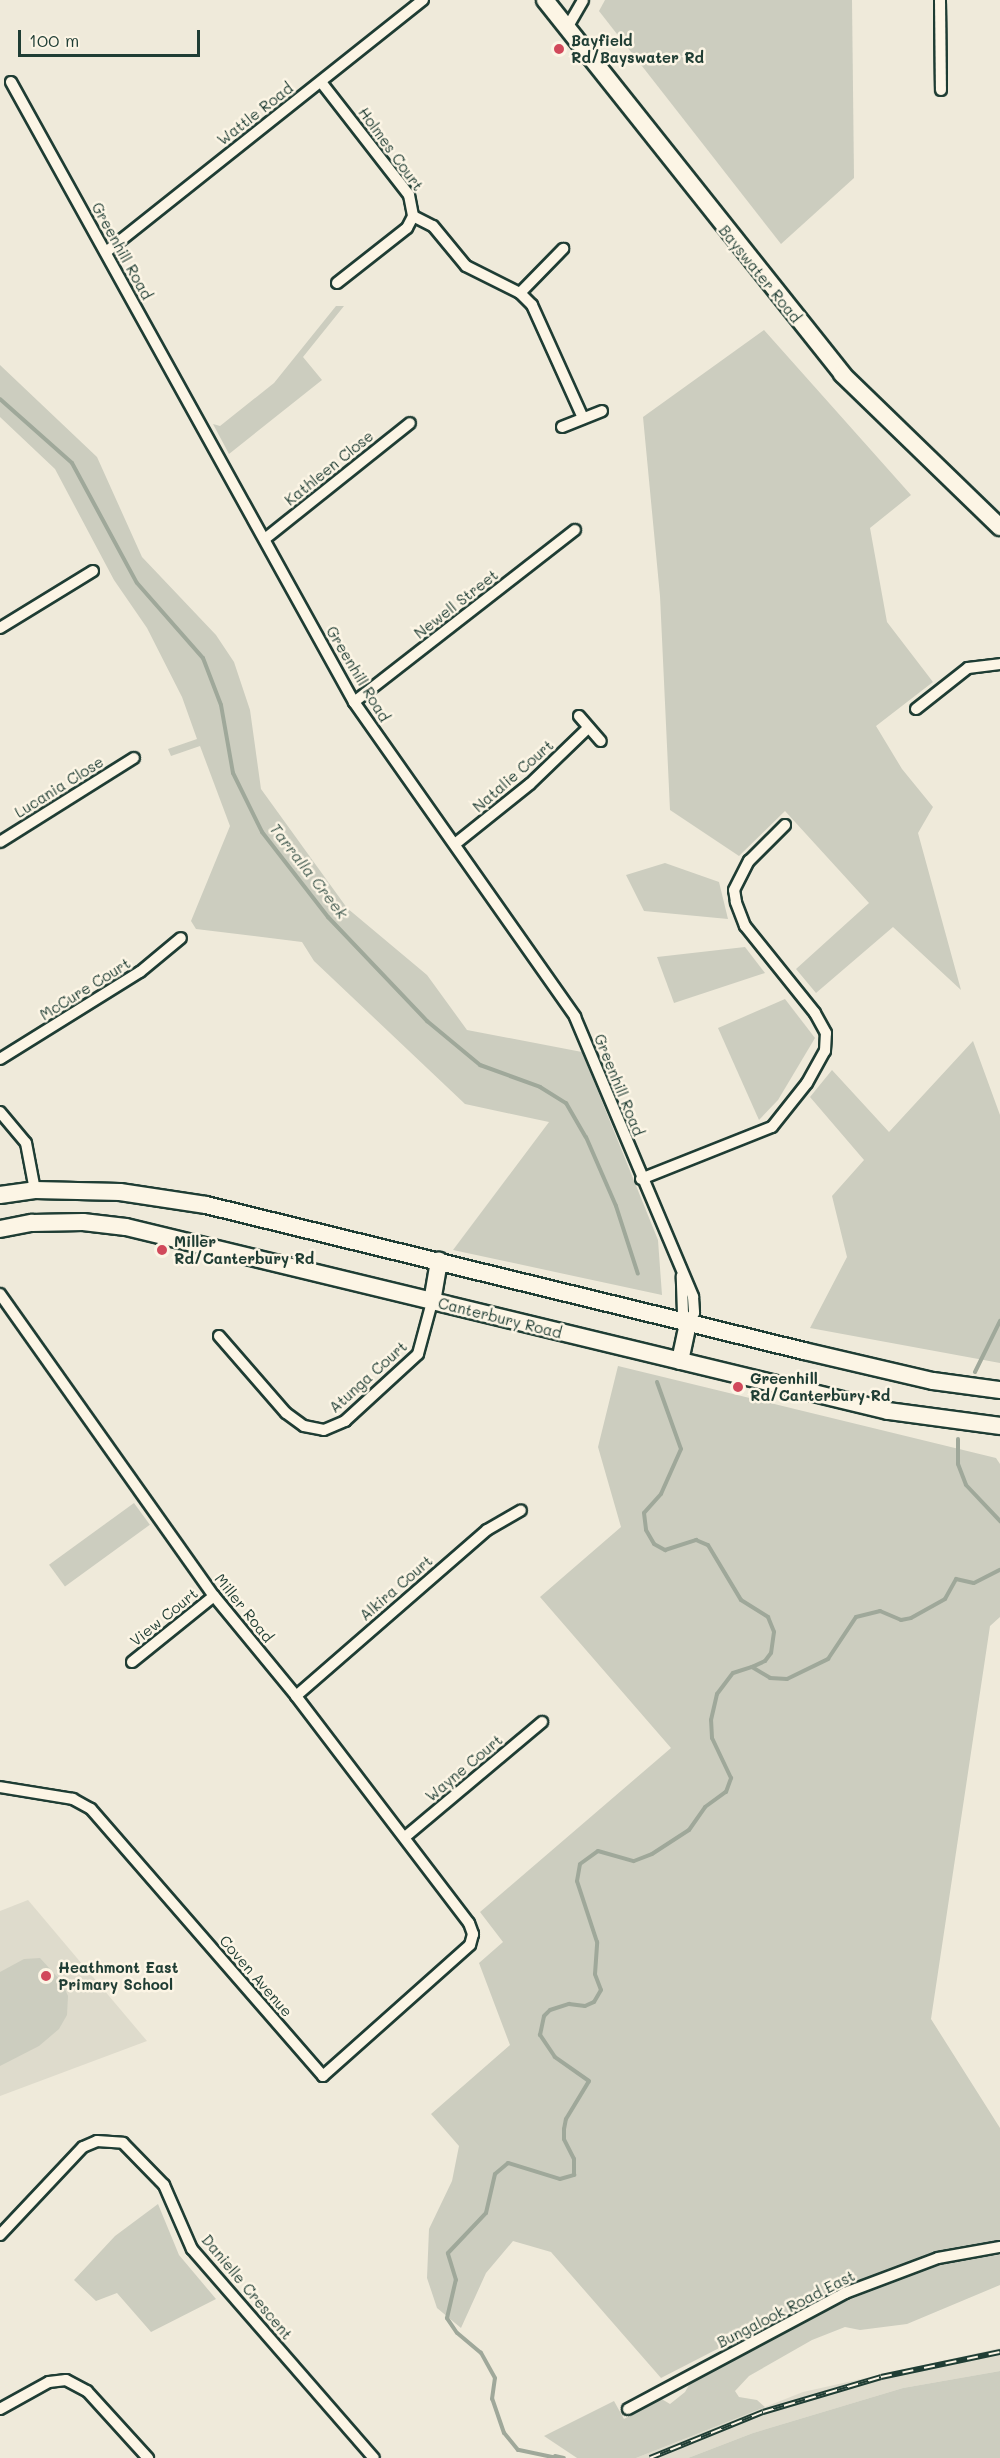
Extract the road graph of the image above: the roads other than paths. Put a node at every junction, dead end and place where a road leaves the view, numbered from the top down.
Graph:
1 (423, 0) edge
2 (545, 0) edge
3 (583, 0) edge
4 (940, 0) edge
5 (567, 28) junction
6 (11, 82) dead end
7 (321, 82) junction
8 (941, 90) dead end
9 (413, 216) junction
10 (563, 249) dead end
11 (106, 252) junction
12 (337, 283) dead end
13 (520, 293) junction
14 (602, 411) dead end
15 (583, 418) junction
16 (410, 423) dead end
17 (562, 427) dead end
18 (1000, 527) edge
19 (575, 530) dead end
20 (266, 538) junction
21 (93, 571) dead end
22 (0, 628) edge
23 (1000, 664) edge
24 (354, 702) junction
25 (916, 709) dead end
26 (579, 716) dead end
27 (588, 728) junction
28 (601, 741) dead end
29 (134, 758) dead end
30 (784, 825) dead end
31 (0, 842) edge
32 (455, 844) junction
33 (181, 938) dead end
34 (0, 1059) edge
35 (0, 1112) edge
36 (641, 1179) junction
37 (35, 1190) junction
38 (0, 1195) edge
39 (0, 1229) edge
40 (439, 1261) junction
41 (0, 1294) edge
42 (432, 1302) junction
43 (688, 1322) junction
44 (219, 1336) dead end
45 (680, 1361) junction
46 (1000, 1390) edge
47 (1000, 1426) edge
48 (521, 1510) dead end
49 (214, 1596) junction
50 (132, 1662) dead end
51 (296, 1696) junction
52 (542, 1722) dead end
53 (0, 1787) edge
54 (405, 1837) junction
55 (473, 1934) joint
56 (0, 2235) edge
57 (1000, 2247) edge
58 (0, 2409) edge
59 (628, 2409) dead end
60 (148, 2458) edge
61 (374, 2458) edge

1 - 7 street, Wattle Road
2 - 5 main road, Bayswater Road
3 - 5 street
4 - 8 street
5 - 18 main road, Bayswater Road
6 - 11 street, Greenhill Road
7 - 9 street, Holmes Court
7 - 11 street, Wattle Road
9 - 12 street
9 - 13 street, Holmes Court
10 - 13 street
11 - 20 street, Greenhill Road
13 - 15 street, Holmes Court
14 - 15 street
15 - 17 street
16 - 20 street, Kathleen Close
19 - 24 street, Newell Street
20 - 24 street, Greenhill Road
21 - 22 street
23 - 25 street
24 - 32 street, Greenhill Road
26 - 27 street
27 - 28 street
27 - 32 street, Natalie Court
29 - 31 street, Lucania Close
30 - 36 street
32 - 36 street, Greenhill Road
33 - 34 street, McCure Court
35 - 37 street
36 - 43 street, Greenhill Road
37 - 38 main road
37 - 40 main road
39 - 42 main road, Canterbury Road
40 - 42 main road
40 - 43 main road
41 - 49 street, Miller Road
42 - 44 street, Atunga Court
42 - 45 main road, Canterbury Road
43 - 45 main road
43 - 46 main road
45 - 47 main road, Canterbury Road
48 - 51 street, Alkira Court
49 - 50 street, View Court
49 - 51 street, Miller Road
51 - 54 street, Miller Road
52 - 54 street, Wayne Court
53 - 55 street, Coven Avenue
54 - 55 street, Miller Road
56 - 61 street, Danielle Crescent
57 - 59 street, Bungalook Road East
58 - 60 street

